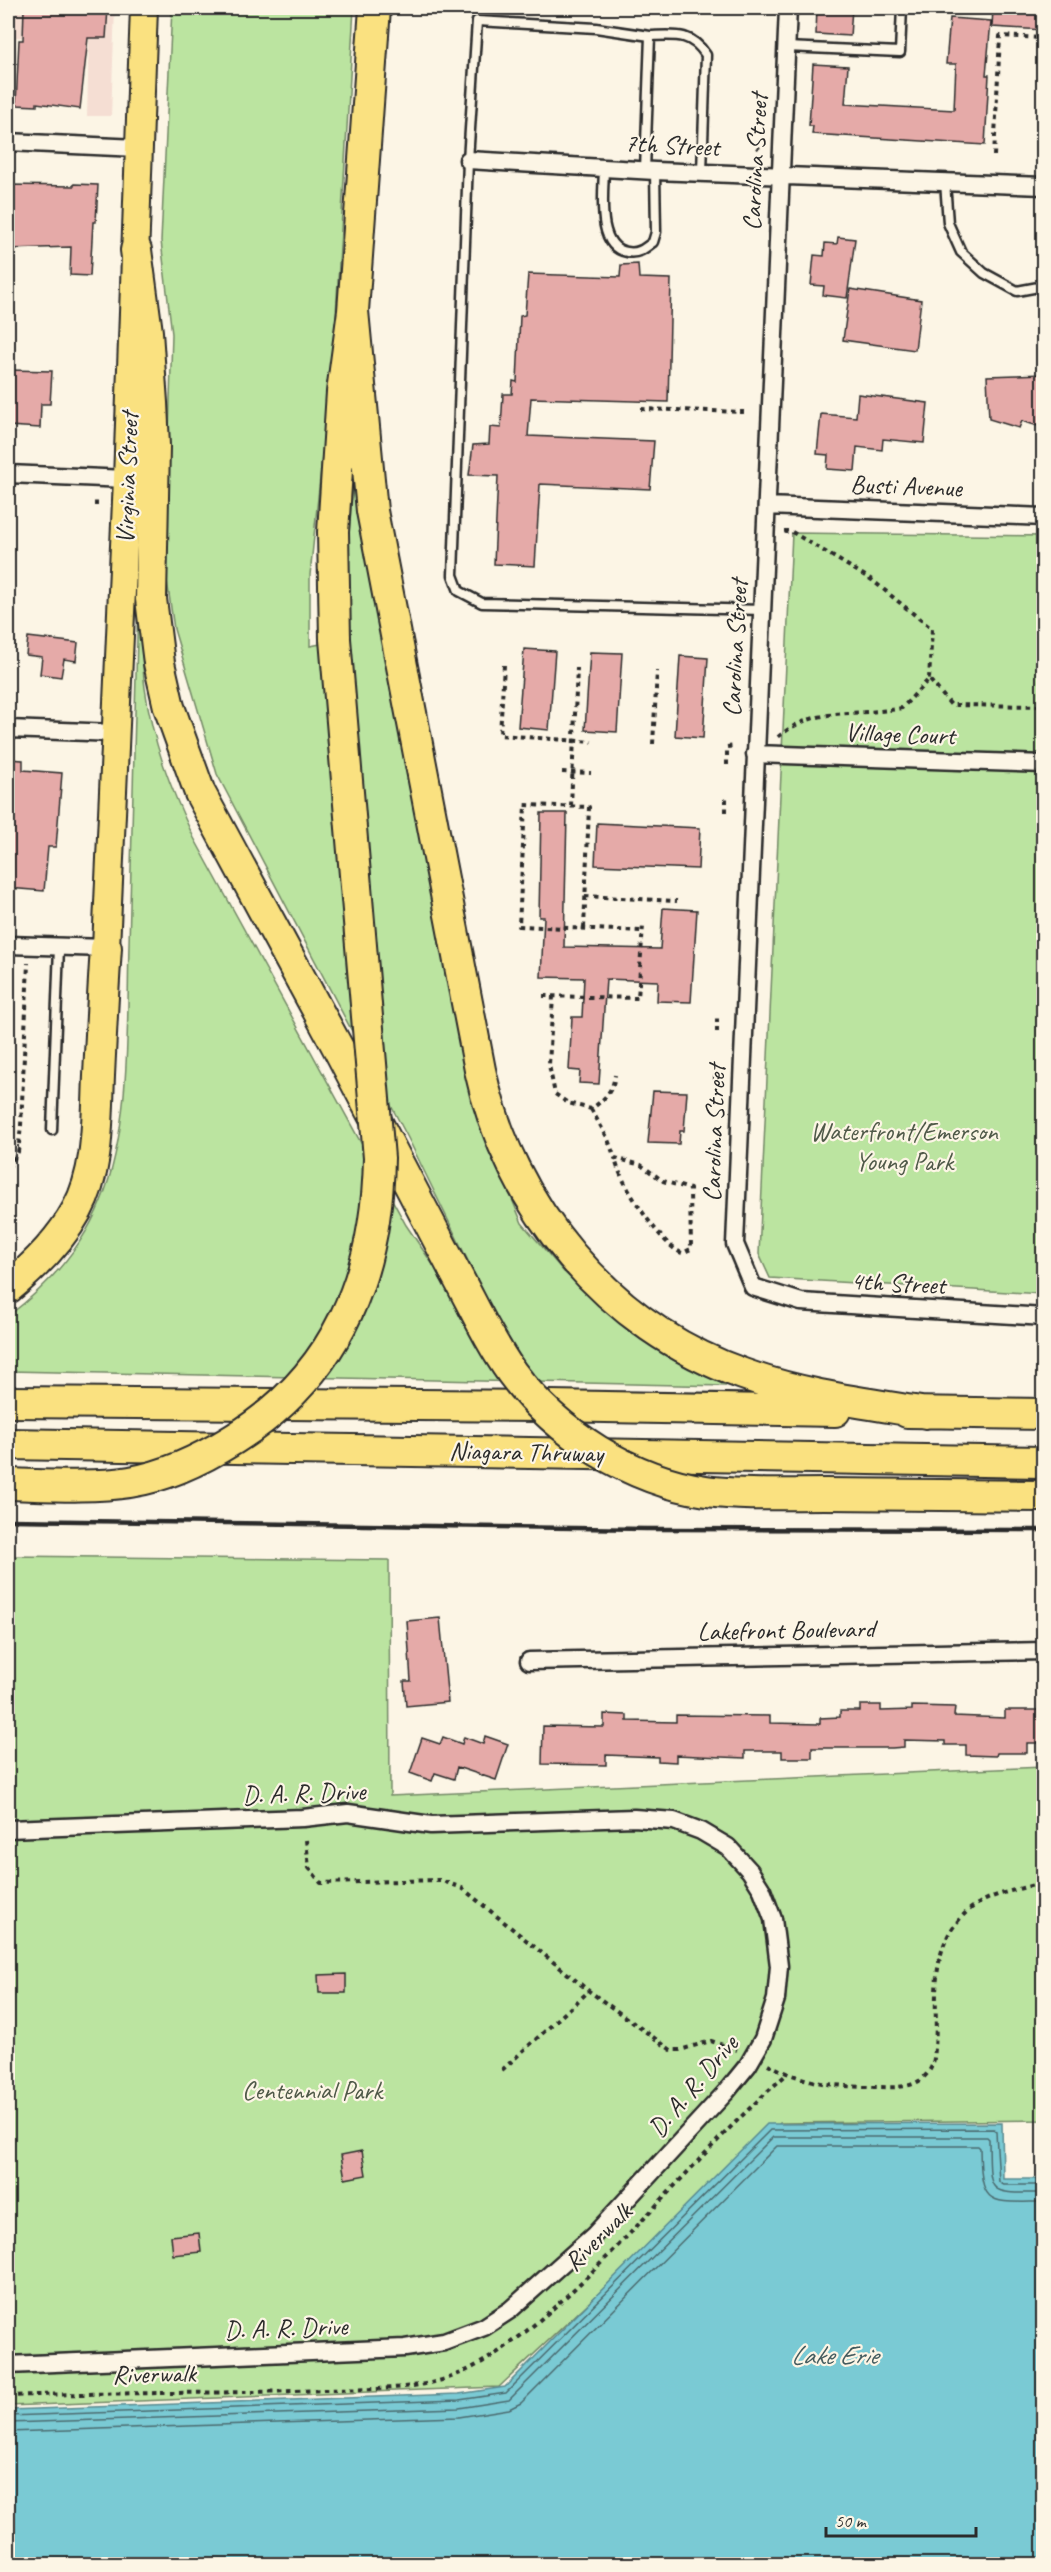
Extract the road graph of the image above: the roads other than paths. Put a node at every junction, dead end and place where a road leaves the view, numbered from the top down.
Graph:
1 (144, 8) edge
2 (375, 8) edge
3 (788, 8) edge
4 (902, 8) edge
5 (650, 36) junction
6 (786, 47) junction
7 (8, 142) edge
8 (138, 148) junction
9 (468, 160) junction
10 (604, 167) junction
11 (650, 170) junction
12 (702, 172) junction
13 (780, 176) junction
14 (945, 182) junction
15 (1044, 186) edge
16 (135, 250) junction
17 (1044, 286) edge
18 (353, 310) junction
19 (8, 474) edge
20 (127, 479) junction
21 (767, 506) junction
22 (1044, 517) edge
23 (763, 610) junction
24 (8, 729) edge
25 (115, 733) junction
26 (755, 754) junction
27 (1044, 764) edge
28 (8, 945) edge
29 (59, 947) junction
30 (106, 948) junction
31 (52, 1130) dead end
32 (753, 1287) joint
33 (8, 1288) edge
34 (1044, 1317) edge
35 (8, 1402) edge
36 (926, 1413) junction
37 (1044, 1413) edge
38 (8, 1444) edge
39 (1044, 1462) edge
40 (8, 1484) edge
41 (1044, 1496) edge
42 (1044, 1651) edge
43 (529, 1661) dead end
44 (8, 1829) edge
45 (8, 2365) edge

1 - 8 main road, Virginia Street
2 - 18 highway
3 - 6 street, Carolina Street
4 - 6 lane
5 - 9 lane
5 - 11 lane
5 - 12 lane
6 - 13 street, Carolina Street
7 - 8 street
8 - 16 main road, Virginia Street
9 - 10 street, 7th Street
9 - 23 lane
10 - 11 street, 7th Street
10 - 11 lane
11 - 12 street, 7th Street
12 - 13 street, 7th Street
13 - 14 street, 7th Street
13 - 21 street, Carolina Street
14 - 15 street, 7th Street
14 - 17 lane
16 - 20 main road, Virginia Street
16 - 41 highway, bridge
18 - 36 highway
18 - 40 highway, bridge
19 - 20 street
20 - 25 main road, Virginia Street
21 - 22 street, Busti Avenue
21 - 23 street, Carolina Street
23 - 26 street, Carolina Street
24 - 25 street
25 - 30 main road, Virginia Street
26 - 27 street, Village Court
26 - 32 street, Carolina Street
28 - 29 street
29 - 30 street
29 - 31 lane
30 - 33 highway
32 - 34 street, 4th Street
35 - 36 highway, Niagara Thruway
36 - 37 highway, Niagara Thruway
38 - 39 highway, Niagara Thruway
42 - 43 street, Lakefront Boulevard
44 - 45 street, D. A. R. Drive

